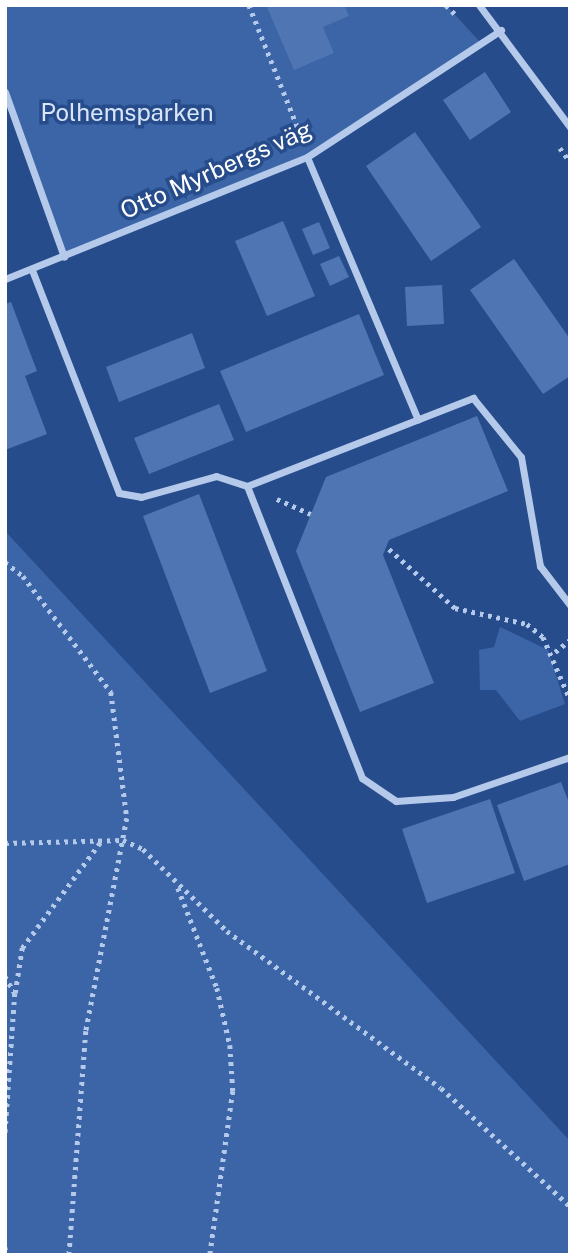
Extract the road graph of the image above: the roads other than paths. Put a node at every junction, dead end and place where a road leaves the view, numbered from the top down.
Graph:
1 (479, 5) edge
2 (502, 30) junction
3 (5, 92) edge
4 (570, 127) edge
5 (307, 156) junction
6 (64, 257) junction
7 (32, 270) junction
8 (5, 279) edge
9 (418, 420) junction
10 (247, 486) junction
11 (570, 605) edge
12 (570, 757) edge

1 - 2 street
2 - 4 street
2 - 5 street, Otto Myrbergs väg
3 - 6 street
5 - 6 street, Otto Myrbergs väg
5 - 9 street
6 - 7 street, Otto Myrbergs väg
7 - 8 street, Otto Myrbergs väg
7 - 10 street
9 - 10 street
9 - 11 street
10 - 12 street

